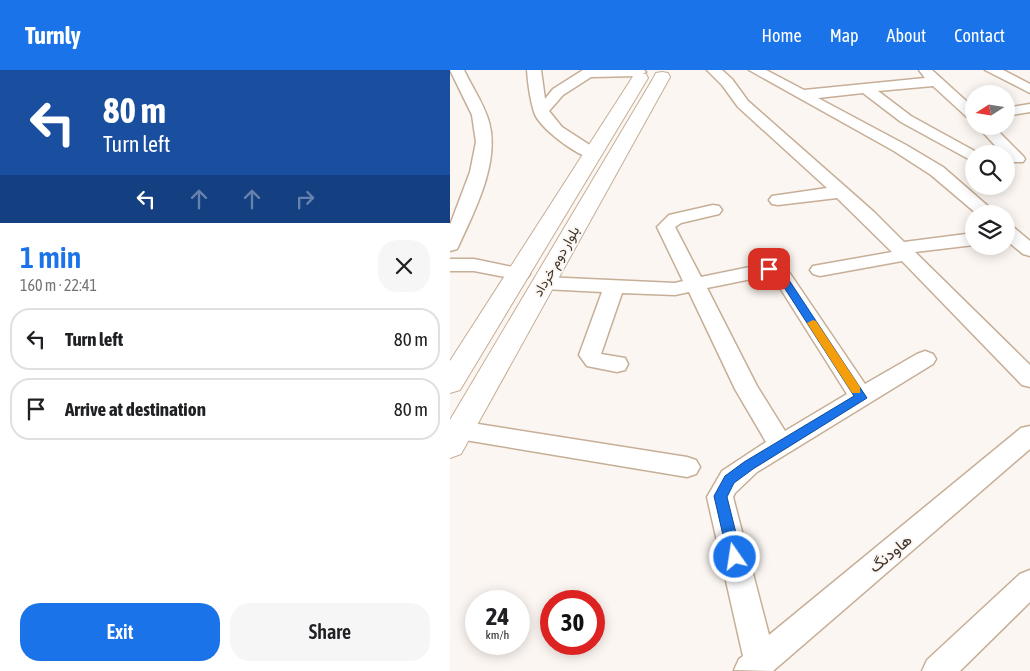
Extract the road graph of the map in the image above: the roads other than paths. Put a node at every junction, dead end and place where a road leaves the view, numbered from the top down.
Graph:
1 (457, 70) edge
2 (534, 70) edge
3 (714, 70) edge
4 (756, 70) edge
5 (924, 70) edge
6 (994, 70) edge
7 (587, 72) edge
8 (652, 73) edge
9 (936, 81) junction
10 (865, 88) junction
11 (1030, 89) edge
12 (466, 90) junction
13 (450, 93) edge
14 (802, 95) junction
15 (965, 108) edge
16 (1030, 108) edge
17 (1015, 110) edge
18 (541, 112) junction
19 (1015, 114) edge
20 (1030, 124) edge
21 (995, 135) edge
22 (965, 152) edge
23 (594, 154) junction
24 (1022, 158) edge
25 (840, 192) junction
26 (778, 200) dead end
27 (977, 205) edge
28 (713, 210) dead end
29 (1015, 239) edge
30 (965, 242) edge
31 (450, 245) edge
32 (1030, 250) edge
33 (902, 252) junction
34 (450, 265) edge
35 (820, 270) dead end
36 (520, 274) junction
37 (544, 283) junction
38 (695, 286) junction
39 (614, 287) junction
40 (925, 359) dead end
41 (617, 364) dead end
42 (1030, 379) edge
43 (450, 383) edge
44 (861, 398) junction
45 (1030, 435) edge
46 (454, 438) edge
47 (781, 446) junction
48 (687, 467) dead end
49 (1030, 584) edge
50 (754, 666) edge
51 (938, 671) edge

1 - 12 street
2 - 18 street
3 - 25 street
4 - 14 street
5 - 9 street
6 - 11 street
7 - 8 street
7 - 18 street
8 - 23 street, بلوار دوم خرداد
8 - 37 street, بلوار دوم خرداد
9 - 10 street
9 - 15 street
10 - 14 street
10 - 22 street
12 - 13 street
12 - 31 street
14 - 27 street
16 - 17 street
18 - 23 street
19 - 20 street
21 - 24 street
23 - 36 street, بلوار دوم خرداد
25 - 26 street
25 - 33 street
28 - 38 street
29 - 32 street
30 - 33 street
33 - 35 street
33 - 42 street
34 - 36 street
36 - 43 street, بلوار دوم خرداد
37 - 39 street
37 - 46 street, بلوار دوم خرداد
38 - 39 street
38 - 44 street
38 - 47 street
39 - 41 street
40 - 44 street
44 - 47 street
45 - 50 street, هاودنگ
46 - 48 street
47 - 50 street
49 - 51 street

